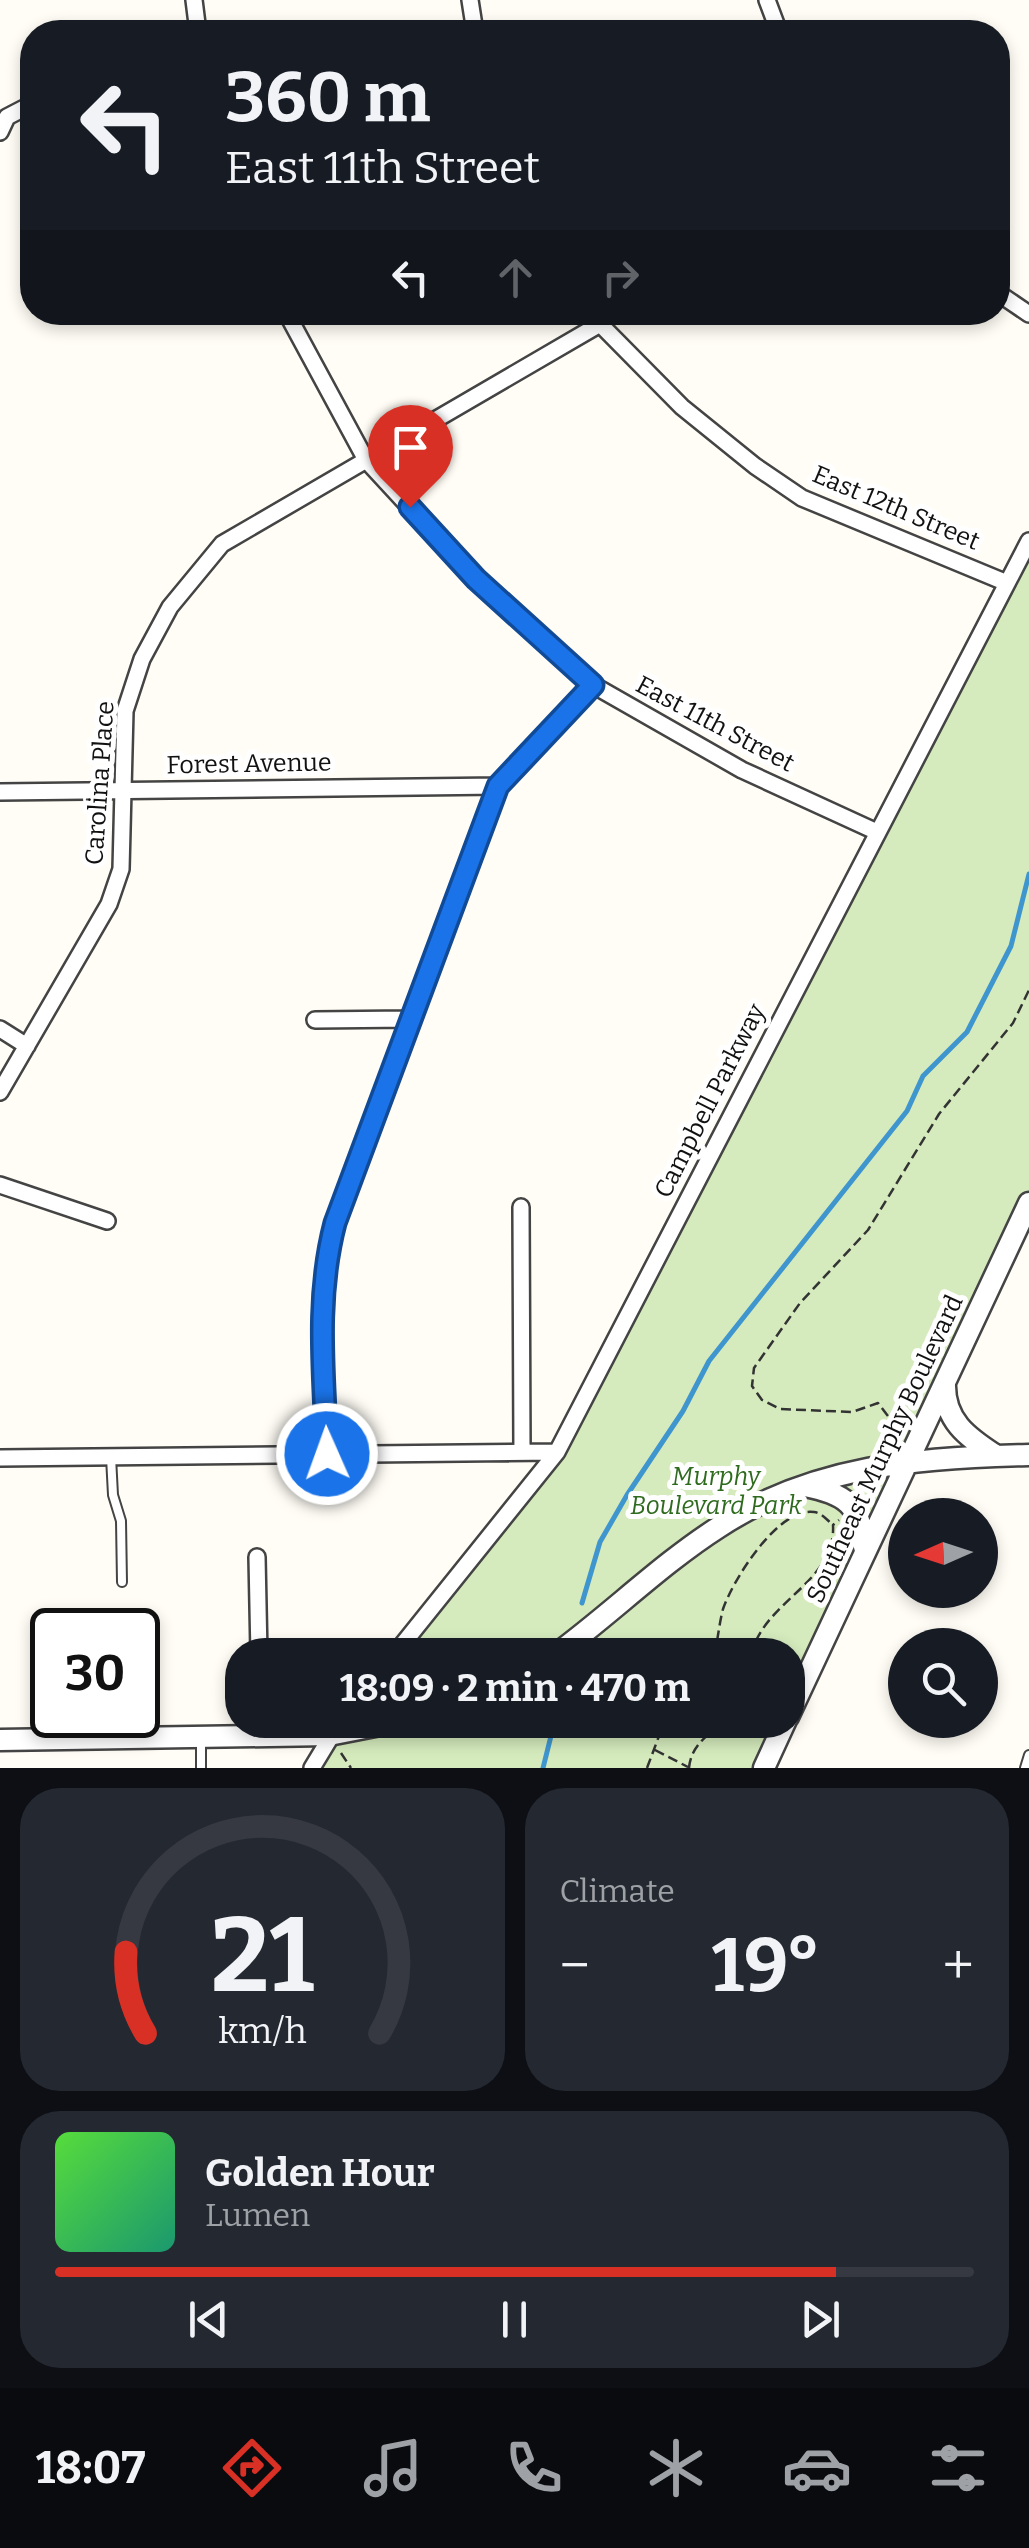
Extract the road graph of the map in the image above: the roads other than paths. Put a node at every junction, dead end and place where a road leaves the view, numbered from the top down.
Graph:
1 (20, 110) edge
2 (0, 132) edge
3 (293, 325) edge
4 (586, 325) edge
5 (604, 325) edge
6 (366, 460) junction
7 (1029, 541) edge
8 (1008, 583) junction
9 (593, 685) junction
10 (498, 786) junction
11 (121, 790) junction
12 (0, 792) edge
13 (877, 832) junction
14 (409, 1019) junction
15 (315, 1020) dead end
16 (0, 1029) edge
17 (27, 1046) junction
18 (2, 1083) edge
19 (0, 1185) edge
20 (1029, 1204) edge
21 (521, 1207) dead end
22 (107, 1221) dead end
23 (946, 1376) junction
24 (522, 1452) junction
25 (557, 1452) junction
26 (327, 1454) junction
27 (995, 1455) junction
28 (1029, 1455) edge
29 (111, 1457) junction
30 (0, 1458) edge
31 (906, 1462) junction
32 (802, 1486) junction
33 (864, 1550) junction
34 (257, 1556) dead end
35 (122, 1582) dead end
36 (259, 1638) edge
37 (408, 1638) edge
38 (577, 1638) edge
39 (805, 1679) edge
40 (225, 1733) edge
41 (200, 1737) junction
42 (122, 1738) edge
43 (160, 1738) edge
44 (329, 1738) edge
45 (778, 1738) edge
46 (0, 1740) edge
47 (1029, 1755) edge
48 (201, 1768) edge
49 (312, 1768) edge
50 (764, 1768) edge
51 (1024, 1768) edge

1 - 2 street
3 - 6 street, East 11th Street
4 - 6 street, Carolina Place
5 - 8 street, East 12th Street
6 - 9 street, East 11th Street
6 - 11 street, Carolina Place
7 - 8 street, Campbell Parkway
8 - 13 street, Campbell Parkway
9 - 10 street
9 - 13 street, East 11th Street
10 - 11 street, Forest Avenue
10 - 14 street
11 - 12 street, Forest Avenue
11 - 17 street, Carolina Place
13 - 25 street, Campbell Parkway
14 - 15 street
14 - 26 street
16 - 17 street
17 - 18 street, Carolina Place
19 - 22 street
20 - 23 street, Southeast Murphy Boulevard
21 - 24 street
23 - 27 street
23 - 31 street, Southeast Murphy Boulevard
24 - 25 street
24 - 26 street
25 - 37 street, Campbell Parkway
26 - 29 street
27 - 28 street
27 - 31 street
29 - 30 street
29 - 35 lane
31 - 32 street
31 - 33 street, Southeast Murphy Boulevard
32 - 33 street
32 - 38 street
33 - 39 street, Southeast Murphy Boulevard
34 - 36 street
40 - 41 street
41 - 43 street
41 - 48 lane
42 - 46 street
44 - 49 street
45 - 50 street, Southeast Murphy Boulevard
47 - 51 lane

